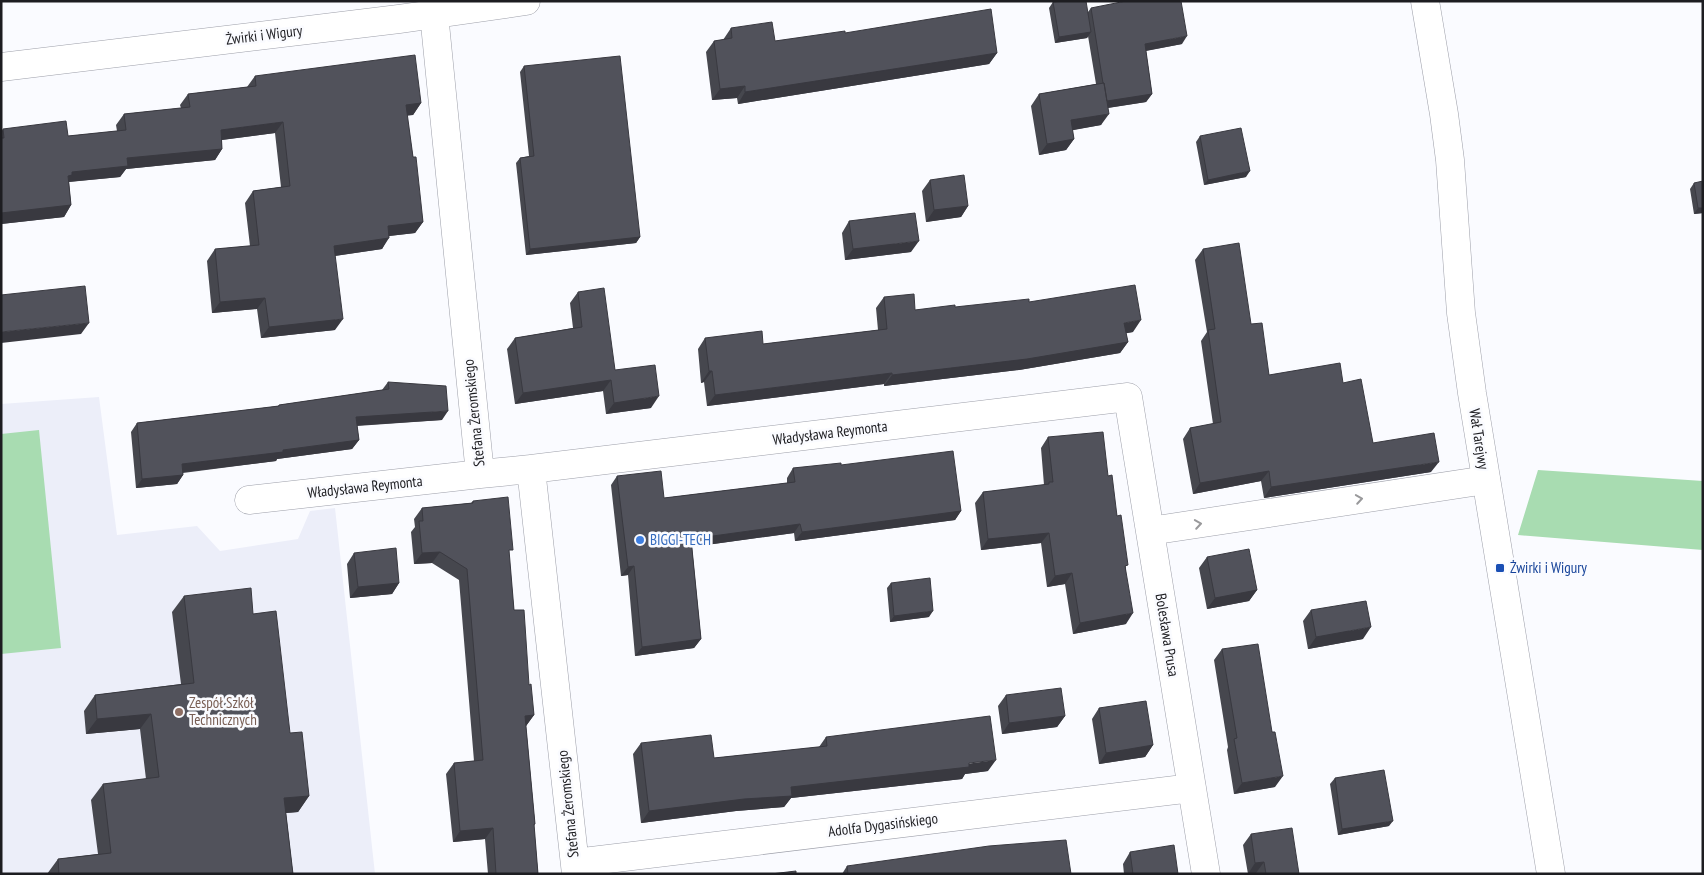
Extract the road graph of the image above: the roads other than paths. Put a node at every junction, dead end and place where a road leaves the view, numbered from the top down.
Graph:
1 (526, 1) edge
2 (1425, 1) edge
3 (434, 14) junction
4 (1, 67) edge
5 (1128, 397) joint
6 (531, 469) junction
7 (480, 474) junction
8 (1486, 480) junction
9 (249, 500) dead end
10 (1150, 531) junction
11 (1192, 788) junction
12 (575, 868) edge
13 (1206, 874) edge
14 (1551, 874) edge

1 - 3 street, Żwirki i Wigury
2 - 8 street, Wał Tarejwy
3 - 4 street, Żwirki i Wigury
3 - 7 street, Stefana Żeromskiego
5 - 6 street, Władysława Reymonta
5 - 10 street, Bolesława Prusa
6 - 7 street, Stefana Żeromskiego
6 - 12 street, Stefana Żeromskiego
7 - 9 street, Władysława Reymonta
10 -> 8 street
8 - 14 street, Wał Tarejwy
10 - 11 street, Bolesława Prusa
11 - 12 street, Adolfa Dygasińskiego
11 - 13 street, Bolesława Prusa

